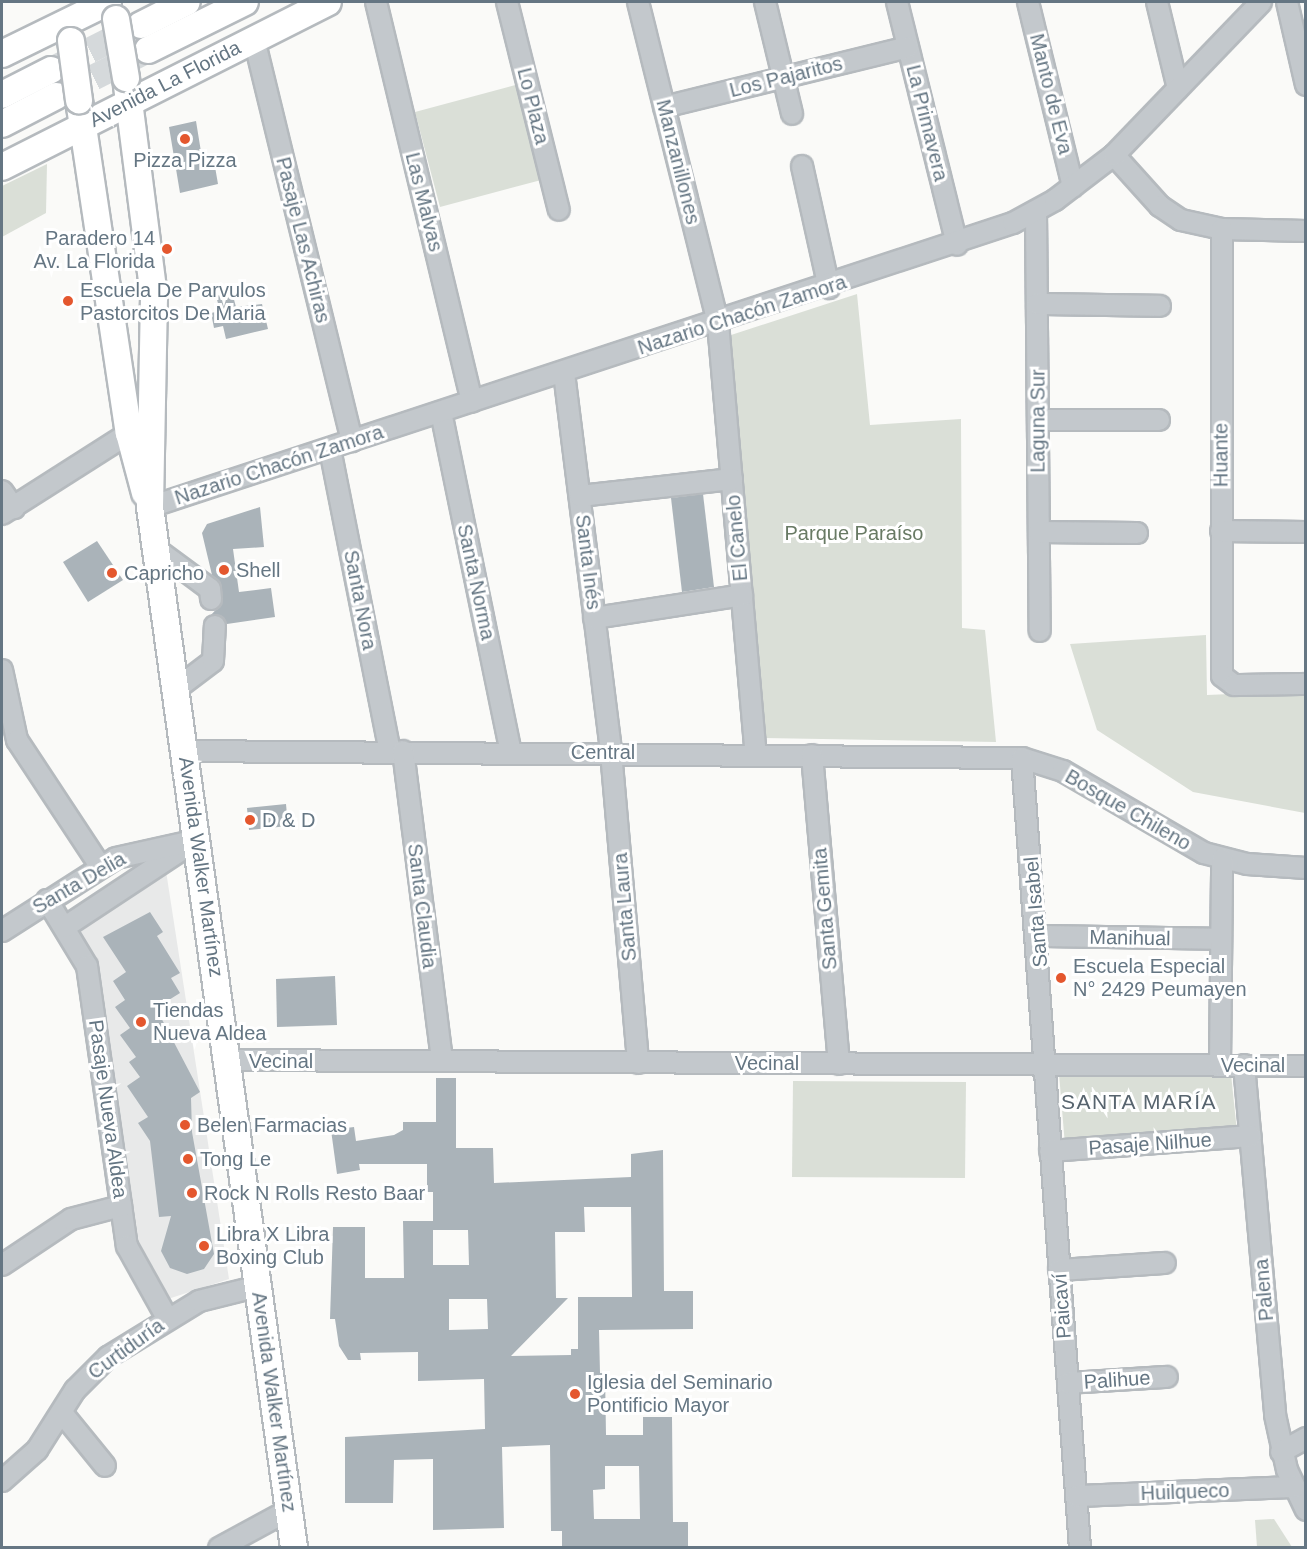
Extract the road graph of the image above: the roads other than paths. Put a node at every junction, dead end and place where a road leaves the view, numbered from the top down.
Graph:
1 (187, 2) edge
2 (245, 2) edge
3 (328, 2) edge
4 (376, 2) edge
5 (507, 2) edge
6 (638, 2) edge
7 (765, 2) edge
8 (897, 2) edge
9 (1028, 2) edge
10 (1157, 2) edge
11 (1261, 2) edge
12 (1287, 2) edge
13 (112, 7) edge
14 (68, 21) edge
15 (141, 25) tunnel mouth
16 (254, 39) junction
17 (908, 47) junction
18 (148, 50) tunnel mouth
19 (2, 54) edge
20 (51, 70) tunnel mouth
21 (783, 78) junction
22 (1305, 85) edge
23 (1178, 89) junction
24 (128, 90) junction
25 (2, 95) edge
26 (68, 98) junction
27 (664, 107) junction
28 (792, 114) dead end
29 (2, 124) edge
30 (83, 126) junction
31 (1114, 155) junction
32 (802, 166) dead end
33 (2, 167) edge
34 (1073, 187) junction
35 (559, 210) dead end
36 (1036, 212) junction
37 (1222, 229) junction
38 (1305, 231) edge
39 (957, 245) junction
40 (829, 288) junction
41 (1037, 304) junction
42 (1160, 306) dead end
43 (718, 323) junction
44 (564, 373) junction
45 (472, 402) junction
46 (441, 412) junction
47 (1038, 420) junction
48 (1159, 420) dead end
49 (129, 433) junction
50 (352, 441) junction
51 (330, 449) junction
52 (732, 479) junction
53 (2, 491) edge
54 (580, 496) junction
55 (150, 507) junction
56 (8, 511) edge
57 (1221, 531) junction
58 (1039, 532) junction
59 (1305, 532) edge
60 (1137, 533) dead end
61 (156, 549) junction
62 (742, 595) junction
63 (211, 599) dead end
64 (594, 618) junction
65 (215, 626) dead end
66 (1040, 631) dead end
67 (2, 670) edge
68 (1305, 684) edge
69 (176, 688) junction
70 (184, 751) junction
71 (396, 751) junction
72 (511, 752) junction
73 (611, 752) junction
74 (756, 754) junction
75 (812, 754) junction
76 (1022, 758) junction
77 (197, 840) junction
78 (1222, 859) junction
79 (100, 866) junction
80 (1305, 868) edge
81 (47, 900) junction
82 (65, 927) junction
83 (2, 931) edge
84 (1038, 936) junction
85 (1221, 939) junction
86 (228, 1060) junction
87 (442, 1061) junction
88 (638, 1063) junction
89 (839, 1064) junction
90 (1046, 1065) junction
91 (1220, 1065) junction
92 (1244, 1065) junction
93 (1305, 1066) edge
94 (1250, 1136) junction
95 (1050, 1151) junction
96 (121, 1206) junction
97 (1165, 1263) dead end
98 (2, 1265) edge
99 (1059, 1270) junction
100 (259, 1286) junction
101 (167, 1318) junction
102 (1167, 1377) dead end
103 (1068, 1383) junction
104 (62, 1413) junction
105 (1305, 1438) edge
106 (1281, 1452) junction
107 (105, 1466) dead end
108 (2, 1481) edge
109 (1294, 1487) junction
110 (1077, 1496) junction
111 (289, 1510) junction
112 (1305, 1510) edge
113 (219, 1548) edge
114 (294, 1548) edge
115 (1080, 1548) edge

1 - 15 main road
2 - 18 main road, Avenida La Florida
3 - 16 main road, Avenida La Florida
4 - 45 street, Las Malvas
5 - 35 street, Lo Plaza
6 - 27 street, Manzanillones
7 - 21 street
8 - 17 street, La Primavera
9 - 34 street, Manto de Eva
10 - 23 street
11 - 23 street, Nazario Chacón Zamora
12 - 22 street
13 - 14 main road
13 - 24 main road, Avenida Walker Martínez, bridge
14 - 19 main road
14 - 26 main road, Avenida Walker Martínez, bridge
16 - 24 main road, Avenida La Florida
16 - 50 street, Pasaje Las Achiras
17 - 21 street, Los Pajaritos
17 - 39 street, La Primavera
20 - 25 main road
21 - 27 street, Los Pajaritos
21 - 28 street
23 - 31 street, Nazario Chacón Zamora
24 - 30 main road, Avenida La Florida
24 - 55 main road, Avenida Walker Martínez
26 - 29 main road
26 - 30 main road, Avenida Walker Martínez
27 - 43 street, Manzanillones
30 - 33 main road, Avenida La Florida
30 - 49 main road, Avenida Walker Martínez
31 - 34 street, Nazario Chacón Zamora
31 - 37 street
32 - 40 street
34 - 36 street, Nazario Chacón Zamora
36 - 39 street, Nazario Chacón Zamora
36 - 41 street, Laguna Sur
37 - 38 street
37 - 57 street, Huante
39 - 40 street, Nazario Chacón Zamora
40 - 43 street, Nazario Chacón Zamora
41 - 42 street
41 - 47 street, Laguna Sur
43 - 44 street, Nazario Chacón Zamora
43 - 52 street, El Canelo
44 - 45 street, Nazario Chacón Zamora
44 - 54 street, Santa Inés
45 - 46 street, Nazario Chacón Zamora
46 - 50 street, Nazario Chacón Zamora
46 - 72 street, Santa Norma
47 - 48 street
47 - 58 street, Laguna Sur
49 - 55 main road, Avenida Walker Martínez
49 - 56 street
50 - 51 street, Nazario Chacón Zamora
51 - 55 street, Nazario Chacón Zamora
51 - 71 street, Santa Nora
52 - 54 street
52 - 62 street, El Canelo
53 - 56 street
54 - 64 street, Santa Inés
55 - 61 main road, Avenida Walker Martínez
57 - 59 street
57 - 68 street, Huante
58 - 60 street
58 - 66 street, Laguna Sur
61 - 63 street
61 - 69 main road, Avenida Walker Martínez
62 - 64 street
62 - 74 street, El Canelo
64 - 73 street, Santa Inés
65 - 69 street
67 - 79 street
69 - 70 main road, Avenida Walker Martínez
70 - 71 street, Central
70 - 77 main road, Avenida Walker Martínez
71 - 72 street, Central
71 - 87 street, Santa Claudia
72 - 73 street, Central
73 - 74 street, Central
73 - 88 street, Santa Laura
74 - 75 street, Central
75 - 76 street, Central
75 - 89 street, Santa Gemita
76 - 78 street, Bosque Chileno
76 - 84 street, Santa Isabel
77 - 79 street, Santa Delia
77 - 82 street
77 - 86 main road, Avenida Walker Martínez
78 - 80 street, Bosque Chileno
78 - 85 street
79 - 81 street, Santa Delia
81 - 82 street, Pasaje Nueva Aldea
81 - 83 street, Santa Delia
82 - 96 street, Pasaje Nueva Aldea
84 - 85 street, Manihual
84 - 90 street, Santa Isabel
85 - 91 street
86 - 87 street, Vecinal
86 - 100 main road, Avenida Walker Martínez
87 - 88 street, Vecinal
88 - 89 street, Vecinal
89 - 90 street, Vecinal
90 - 91 street, Vecinal
90 - 95 street, Paicaví
91 - 92 street, Vecinal
92 - 93 street, Vecinal
92 - 94 street, Palena
94 - 95 street, Pasaje Nilhue
94 - 106 street, Palena
95 - 99 street, Paicaví
96 - 98 street
96 - 101 street, Pasaje Nueva Aldea
97 - 99 street
99 - 103 street, Paicaví
100 - 101 street, Curtiduría
100 - 111 main road, Avenida Walker Martínez
101 - 104 street, Curtiduría
102 - 103 street, Palihue
103 - 110 street, Paicaví
104 - 107 street
104 - 108 street, Curtiduría
105 - 106 street
106 - 109 street, Palena
109 - 110 street, Huilqueco
109 - 112 street, Palena
110 - 115 street, Paicaví
111 - 113 street
111 - 114 main road, Avenida Walker Martínez

